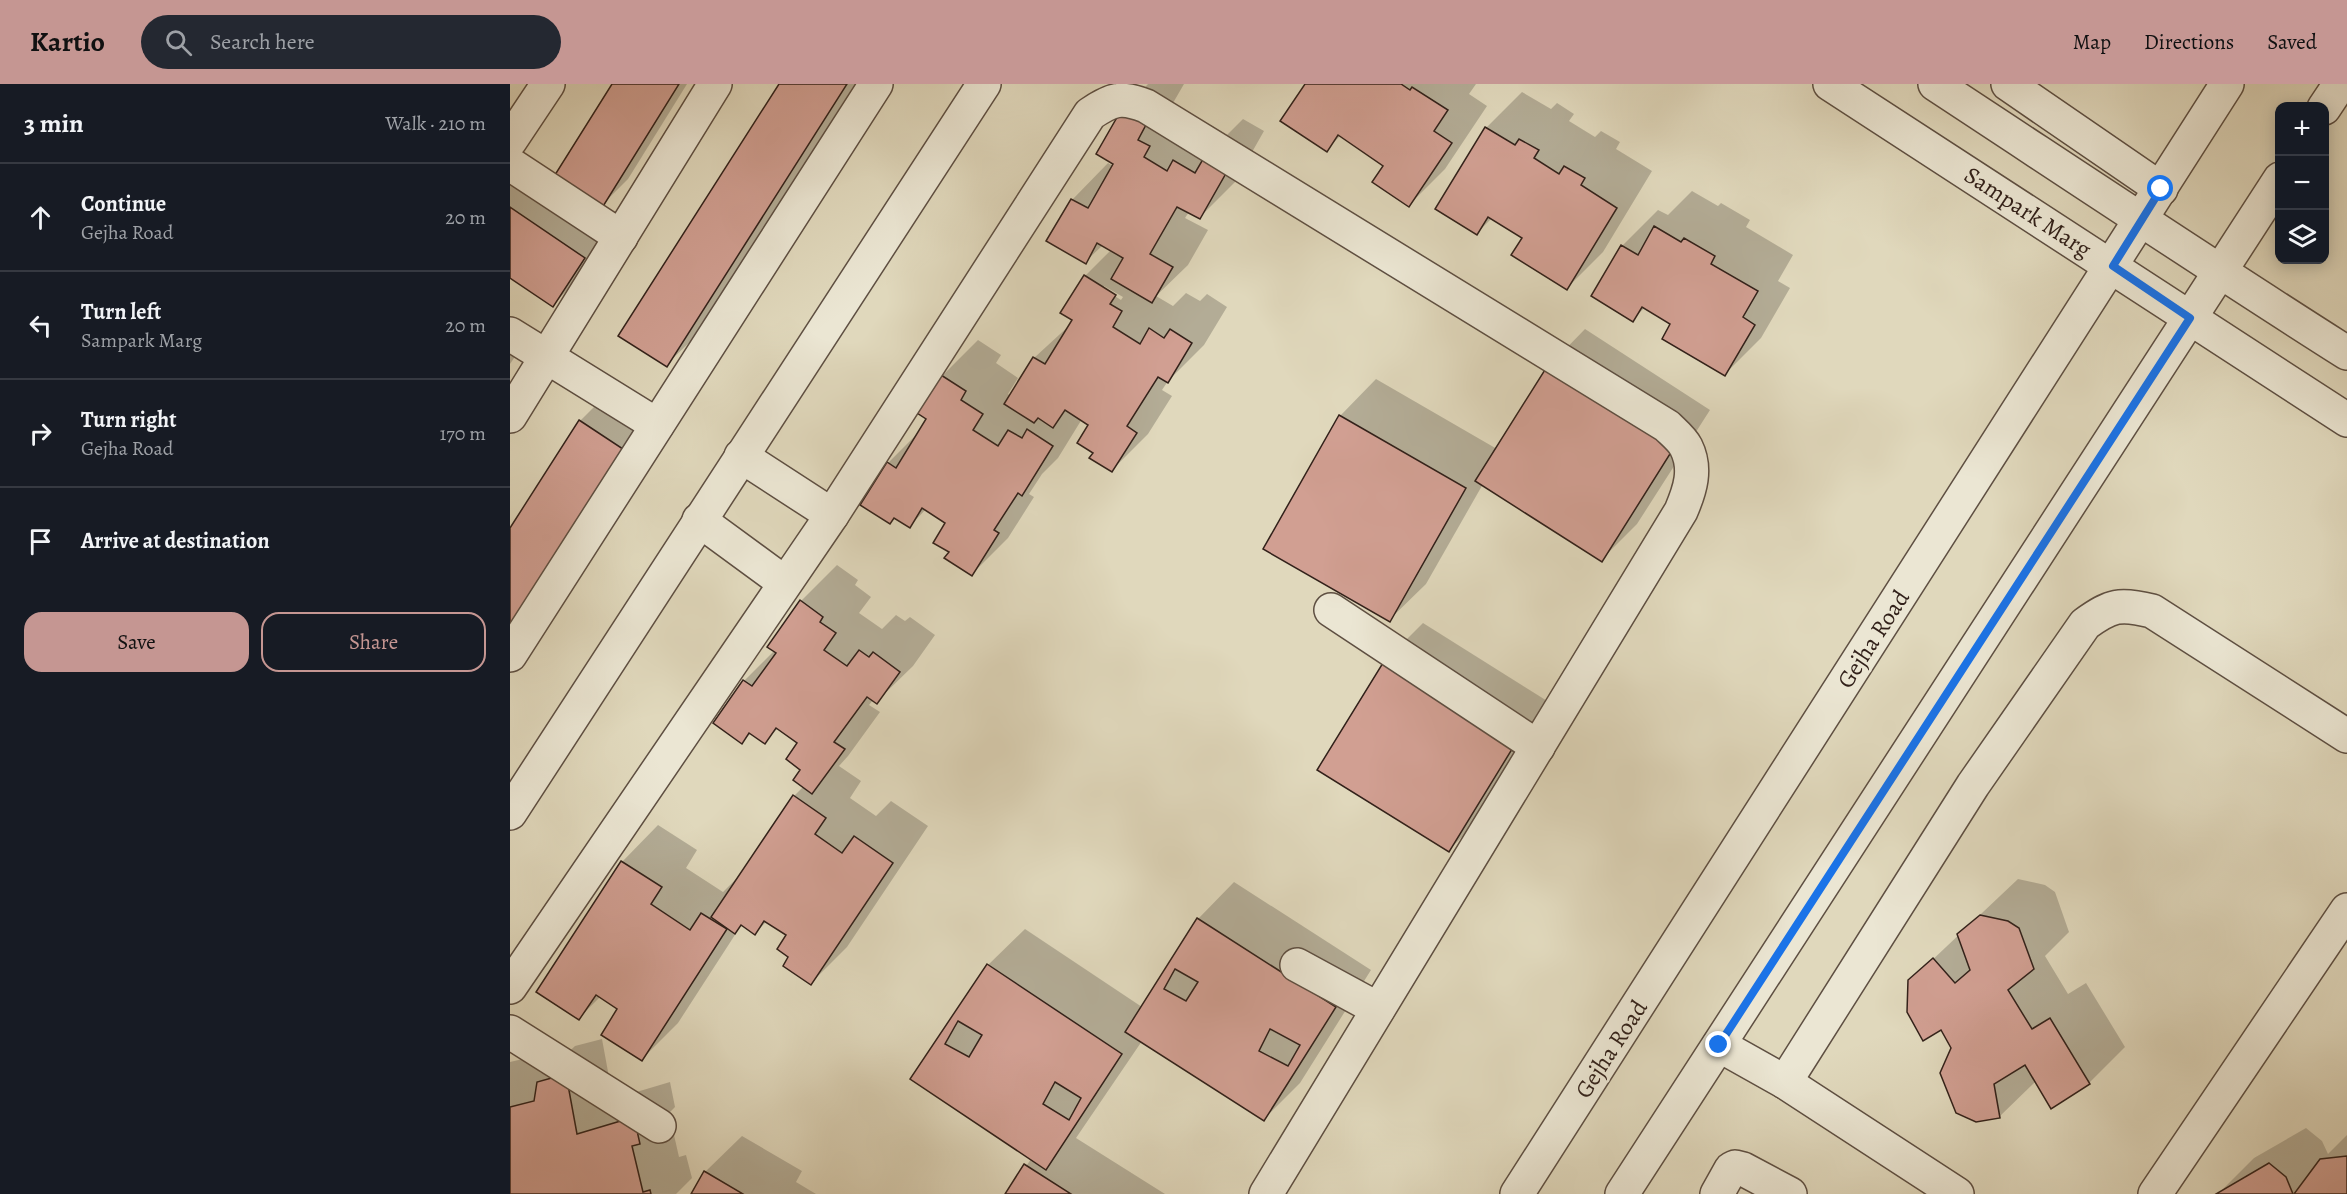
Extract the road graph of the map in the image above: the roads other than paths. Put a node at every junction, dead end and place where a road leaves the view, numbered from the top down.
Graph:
1 (548, 84) edge
2 (715, 84) edge
3 (876, 84) edge
4 (984, 84) edge
5 (1830, 84) edge
6 (1935, 84) edge
7 (2008, 84) edge
8 (2228, 84) edge
9 (2340, 84) edge
10 (2329, 102) edge
11 (510, 141) edge
12 (510, 164) edge
13 (2275, 187) edge
14 (2161, 189) junction
15 (2142, 220) junction
16 (621, 237) junction
17 (2113, 266) junction
18 (2220, 273) junction
19 (2190, 318) junction
20 (510, 334) edge
21 (2347, 353) edge
22 (546, 358) junction
23 (510, 416) edge
24 (2347, 420) edge
25 (657, 425) junction
26 (741, 456) junction
27 (832, 515) junction
28 (699, 520) junction
29 (785, 583) junction
30 (1331, 610) dead end
31 (510, 655) edge
32 (2347, 736) edge
33 (1538, 747) junction
34 (510, 813) edge
35 (2347, 910) edge
36 (1297, 965) dead end
37 (510, 987) edge
38 (1378, 1009) junction
39 (510, 1032) edge
40 (1719, 1045) junction
41 (1785, 1082) junction
42 (659, 1126) dead end
43 (1266, 1194) edge
44 (1517, 1194) edge
45 (1622, 1194) edge
46 (1717, 1194) edge
47 (1790, 1194) edge
48 (1957, 1194) edge
49 (2155, 1194) edge

1 - 11 street
2 - 16 street
3 - 25 street
4 - 26 street
5 - 17 street, Sampark Marg
6 - 15 street
7 - 14 street
8 - 14 street, Gejha Road
9 - 10 street
12 - 16 street
13 - 18 street
14 - 15 street, Gejha Road
15 - 17 street, Gejha Road
15 - 18 street
16 - 22 street
17 - 19 street, Sampark Marg
17 - 44 street, Gejha Road
18 - 19 street
18 - 21 street
19 - 24 street, Sampark Marg
19 - 40 street
20 - 22 street
22 - 23 street
22 - 25 street
25 - 31 street
26 - 27 street
26 - 28 street
27 - 29 street
27 - 33 street
28 - 29 street
28 - 34 street
29 - 37 street
30 - 33 street
32 - 41 street
33 - 38 street
35 - 49 street
36 - 38 street
38 - 43 street
39 - 42 street
40 - 41 street
40 - 45 street
41 - 48 street
46 - 47 street

